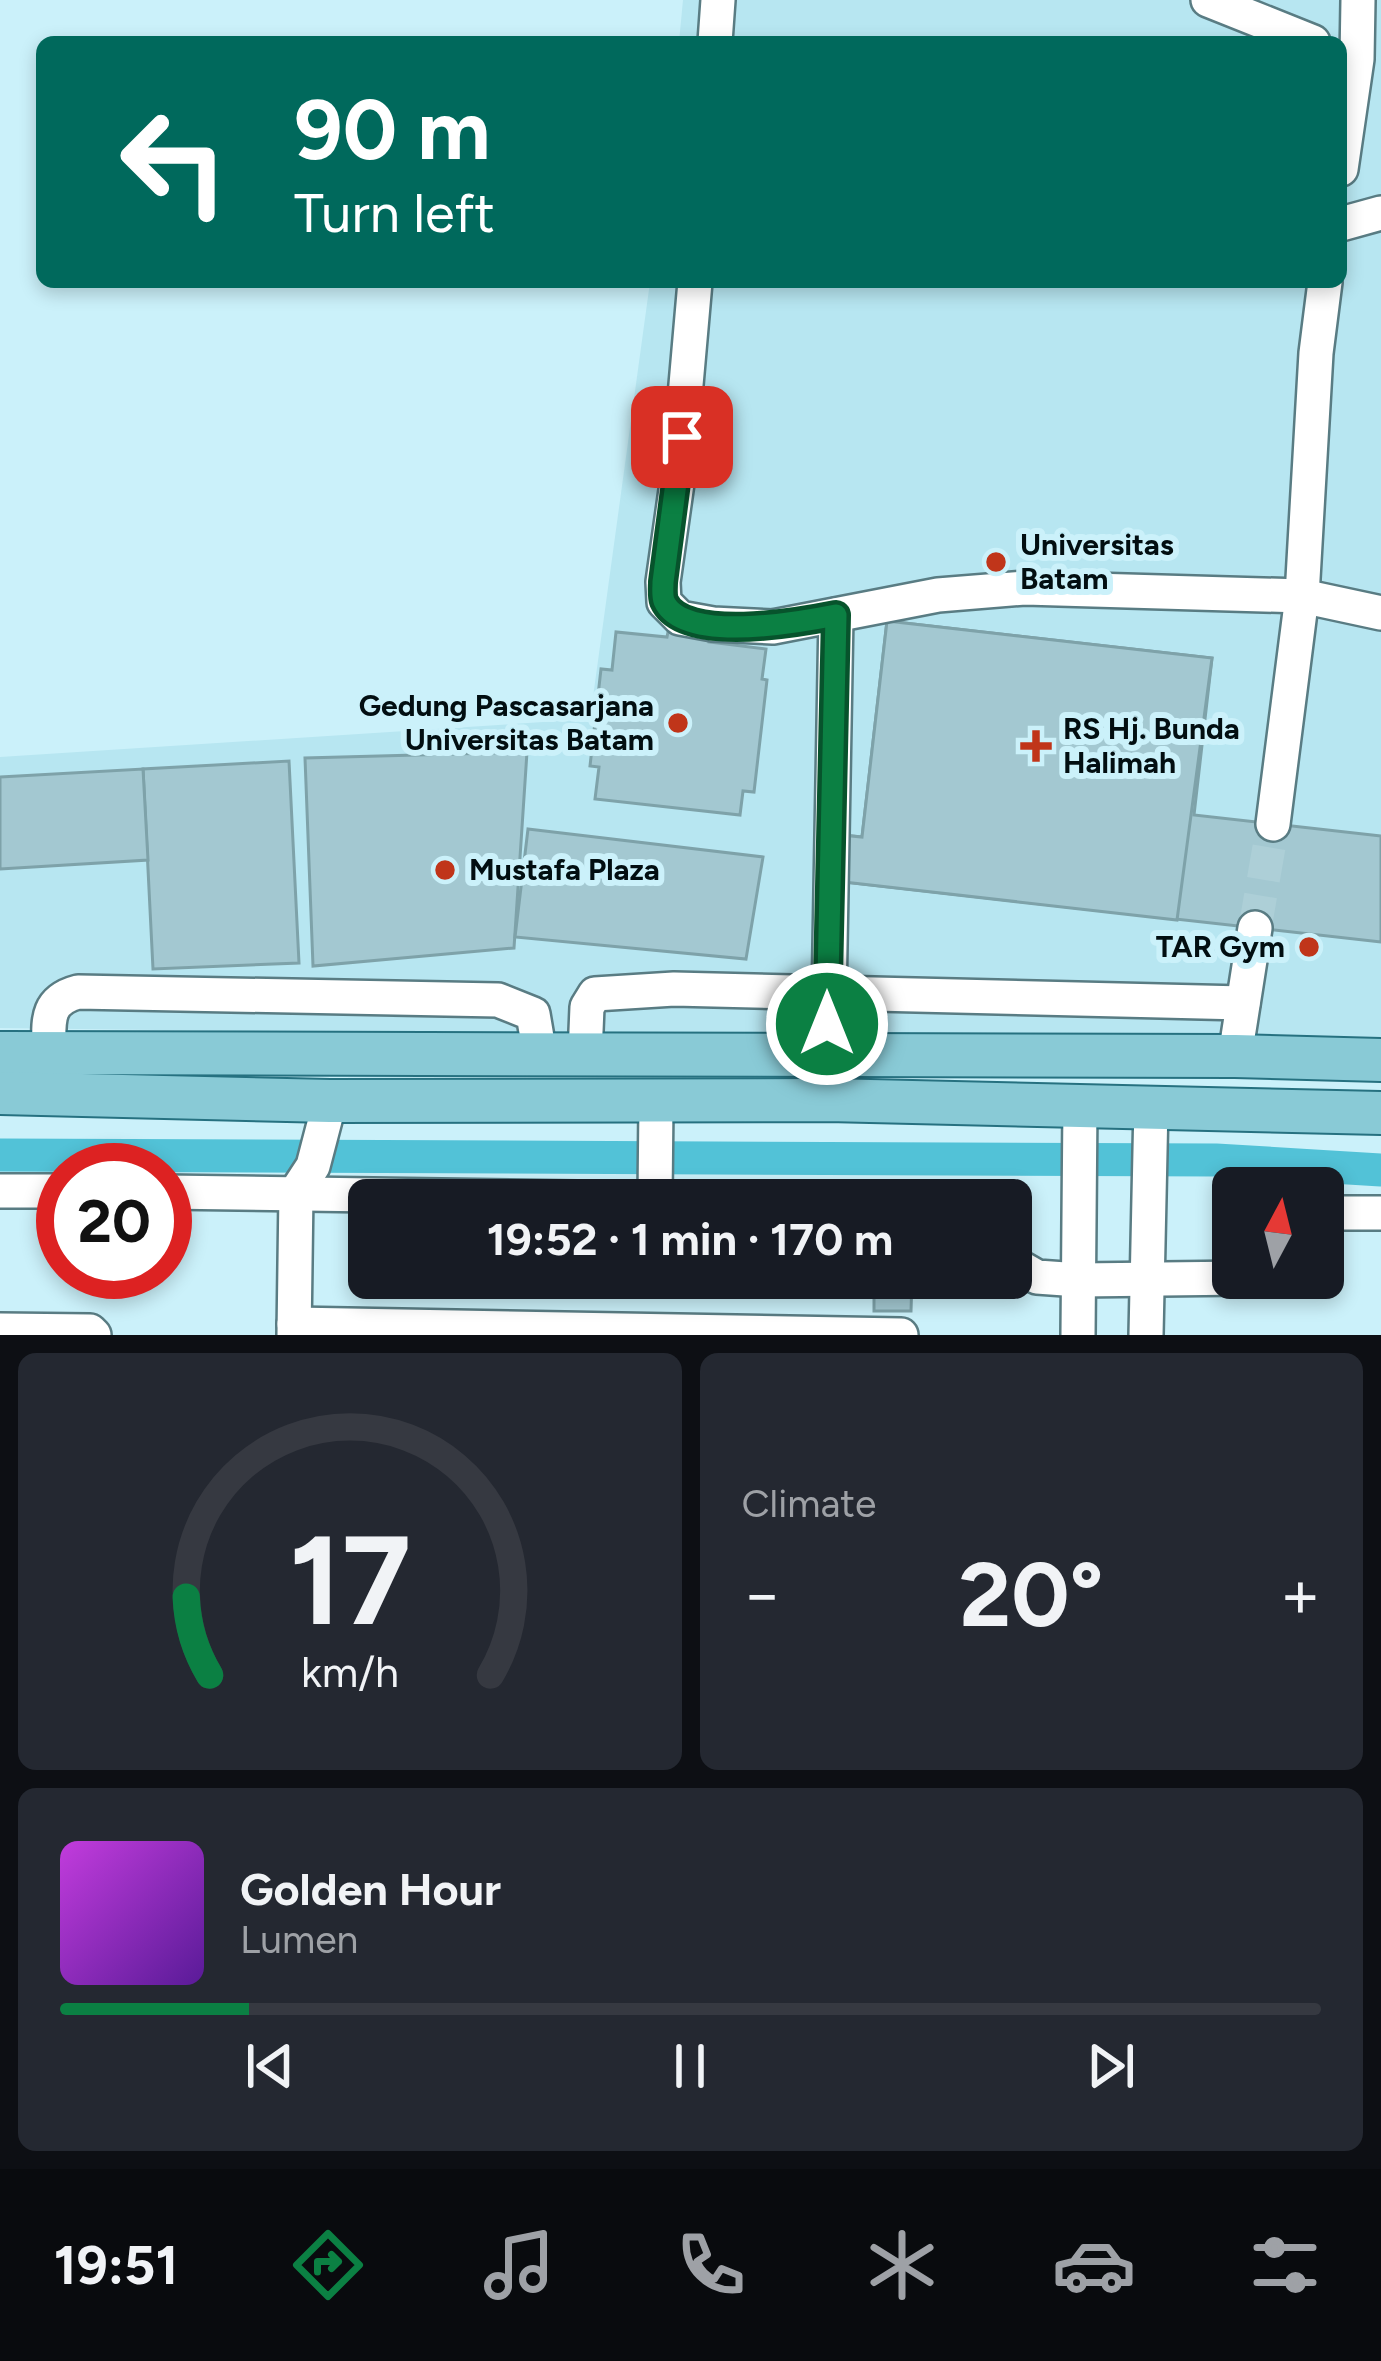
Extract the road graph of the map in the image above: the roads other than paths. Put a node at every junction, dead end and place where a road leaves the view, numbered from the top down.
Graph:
1 (718, 0) edge
2 (1208, 0) edge
3 (1358, 0) edge
4 (715, 36) edge
5 (1298, 36) edge
6 (1349, 56) edge
7 (1381, 213) edge
8 (1347, 222) edge
9 (694, 288) edge
10 (1324, 288) edge
11 (1302, 596) junction
12 (1381, 613) edge
13 (836, 615) junction
14 (1273, 824) tunnel mouth
15 (1255, 928) tunnel mouth
16 (826, 993) junction
17 (1243, 1003) junction
18 (0, 1053) edge
19 (585, 1054) junction
20 (540, 1055) junction
21 (828, 1056) junction
22 (1234, 1056) junction
23 (1381, 1060) edge
24 (47, 1074) junction
25 (0, 1093) edge
26 (1080, 1104) junction
27 (1381, 1113) edge
28 (327, 1116) junction
29 (1150, 1122) junction
30 (655, 1154) edge
31 (305, 1179) junction
32 (688, 1179) edge
33 (192, 1189) edge
34 (0, 1191) edge
35 (36, 1191) edge
36 (1344, 1213) edge
37 (1381, 1213) edge
38 (1032, 1274) edge
39 (1212, 1279) edge
40 (1079, 1280) junction
41 (1146, 1281) junction
42 (294, 1329) edge
43 (0, 1330) edge
44 (94, 1335) edge
45 (901, 1335) edge
46 (1078, 1335) edge
47 (1146, 1335) edge

1 - 4 street
2 - 5 street
3 - 6 street
7 - 8 street
9 - 13 street
10 - 11 street
11 - 12 street
11 - 13 street
11 - 14 street
13 - 16 street
15 - 17 street
16 - 17 street
16 - 19 street
16 - 21 street
17 - 22 street
18 - 24 main road
19 - 20 main road
19 - 21 main road
20 - 24 main road
20 - 24 street
21 - 22 main road
22 - 23 main road
24 - 25 main road
24 - 28 main road
26 - 29 main road
26 - 30 main road
26 - 40 street
27 - 29 main road
28 - 30 main road
28 - 31 street
29 - 41 street
30 - 31 street
30 - 32 street
31 - 33 street
31 - 42 street
34 - 35 street
36 - 37 street
38 - 40 street
39 - 41 street
40 - 41 street
40 - 46 street
41 - 47 street
42 - 45 street
43 - 44 street

